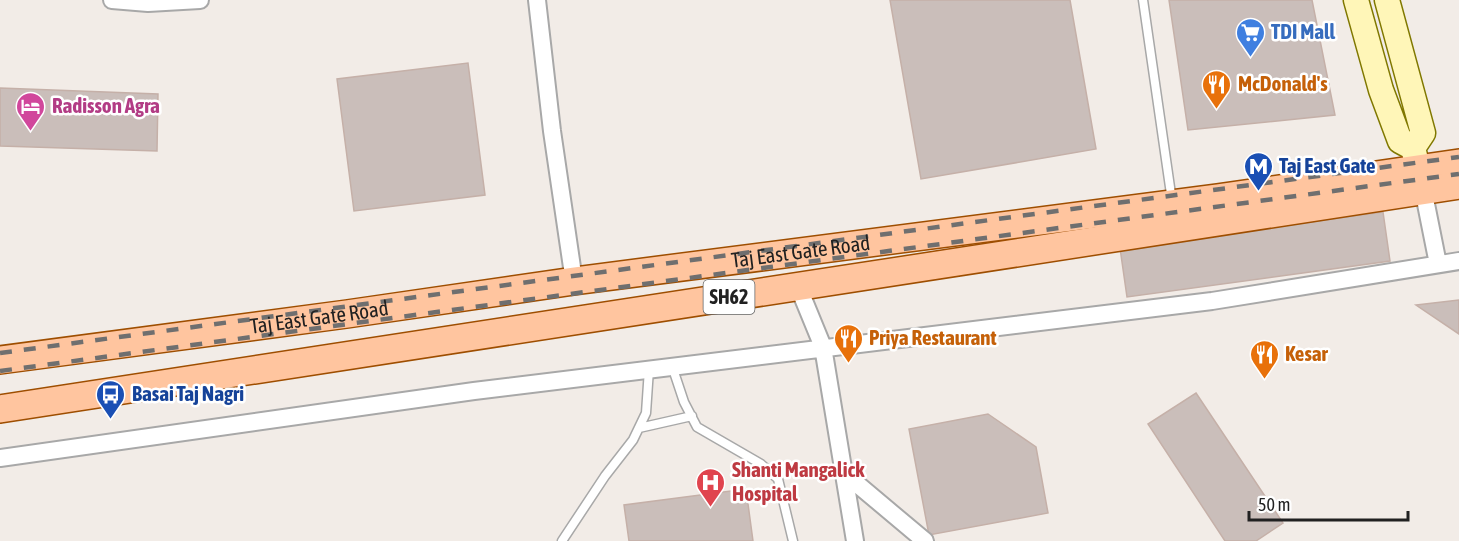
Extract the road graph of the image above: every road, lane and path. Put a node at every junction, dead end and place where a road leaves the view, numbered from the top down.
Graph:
1 (112, 0) edge
2 (200, 0) edge
3 (537, 0) edge
4 (1143, 0) edge
5 (1356, 0) edge
6 (1387, 0) edge
7 (1459, 163) edge
8 (1418, 169) junction
9 (1459, 185) edge
10 (1173, 204) junction
11 (1459, 261) edge
12 (1438, 264) junction
13 (574, 280) junction
14 (798, 286) junction
15 (823, 347) junction
16 (0, 360) edge
17 (672, 366) junction
18 (649, 369) junction
19 (0, 409) edge
20 (692, 416) junction
21 (639, 428) junction
22 (0, 458) edge
23 (844, 473) junction
24 (562, 541) edge
25 (793, 541) edge
26 (855, 541) edge
27 (925, 541) edge

1 - 2 street
3 - 13 street
4 - 10 lane
5 - 8 main road
6 - 8 main road
7 - 8 main road, Taj East Gate Road / SH62
8 - 9 main road, SH62
8 - 10 main road, Taj East Gate Road / SH62
8 - 12 street
8 - 14 main road, SH62
10 - 13 main road, Taj East Gate Road / SH62
11 - 12 street
12 - 15 street
13 - 16 main road, Taj East Gate Road / SH62
14 - 15 street
14 - 19 main road, SH62
15 - 17 street
15 - 23 street
17 - 18 street
17 - 20 lane
18 - 21 lane
18 - 22 street
20 - 21 lane
20 - 25 lane
21 - 24 lane
23 - 26 street
23 - 27 street

